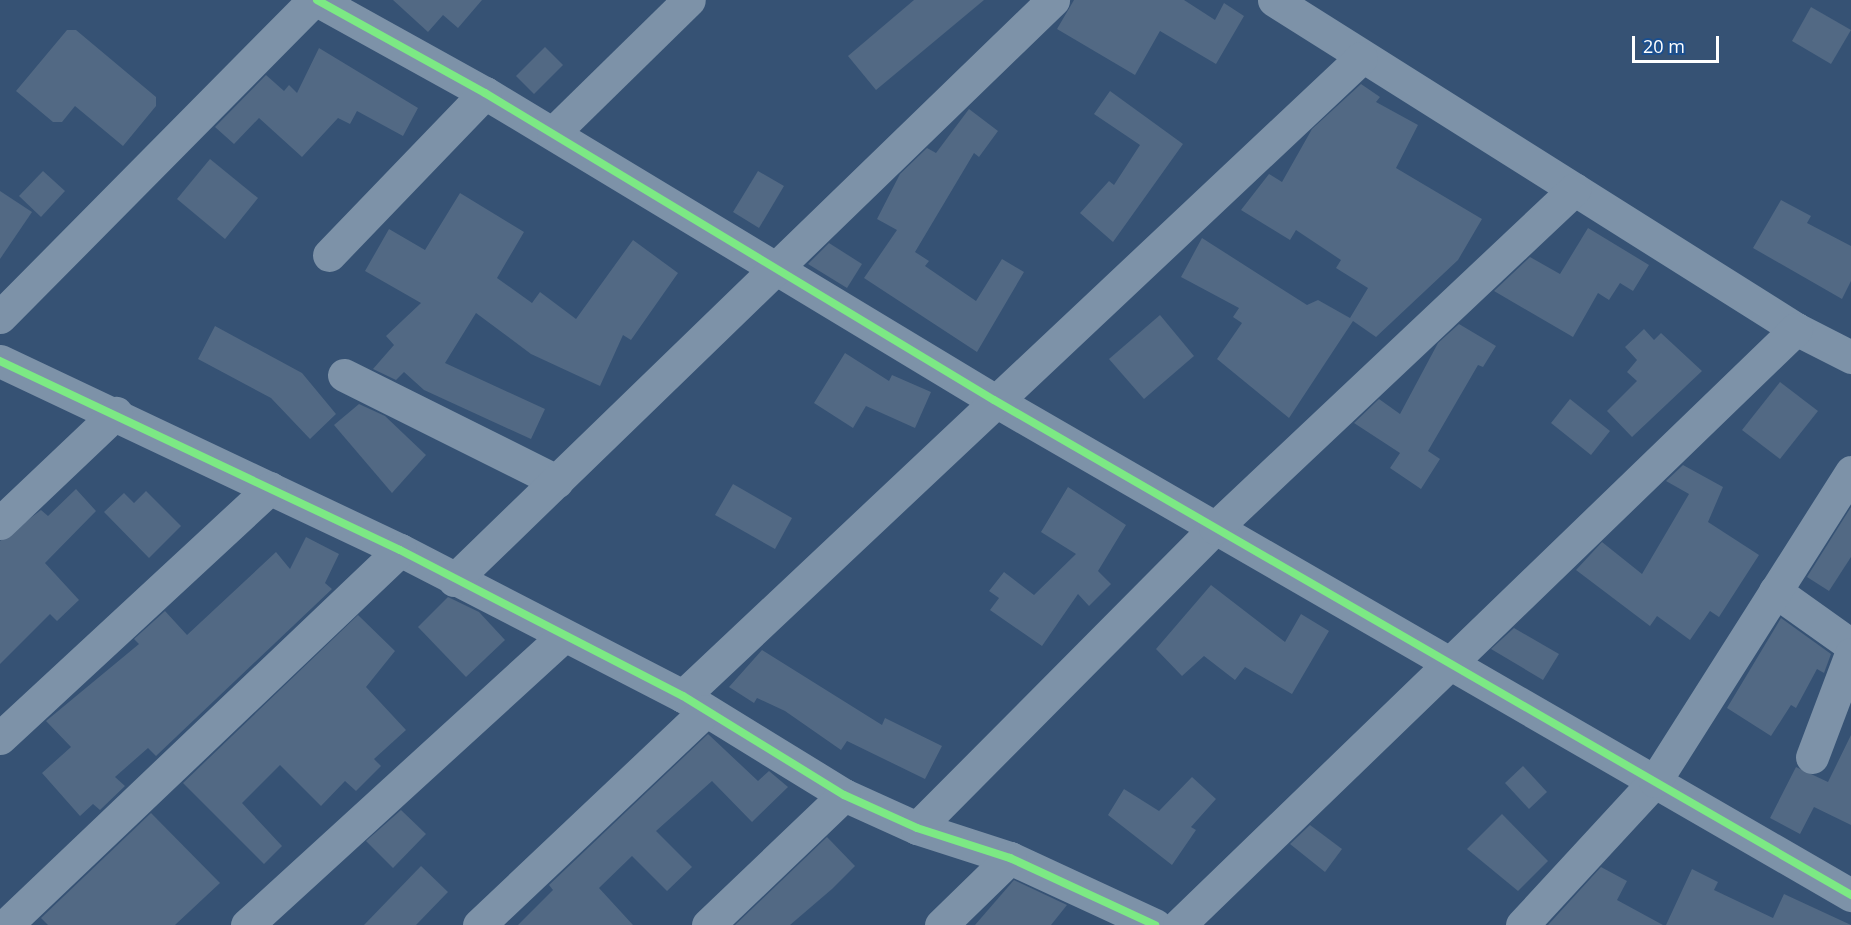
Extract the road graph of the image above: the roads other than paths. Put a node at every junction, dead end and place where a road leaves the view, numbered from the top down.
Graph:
1 (316, 0) edge
2 (688, 0) edge
3 (1053, 0) edge
4 (1285, 2) edge
5 (1361, 58) junction
6 (485, 93) junction
7 (553, 133) junction
8 (1575, 189) junction
9 (329, 255) dead end
10 (782, 268) junction
11 (0, 317) edge
12 (1796, 329) junction
13 (1851, 357) edge
14 (0, 361) edge
15 (344, 375) dead end
16 (994, 400) junction
17 (116, 413) junction
18 (1851, 472) edge
19 (557, 481) junction
20 (270, 488) junction
21 (0, 523) edge
22 (1215, 528) junction
23 (400, 550) junction
24 (454, 580) junction
25 (1775, 591) junction
26 (562, 637) junction
27 (1851, 645) edge
28 (1851, 654) edge
29 (1450, 663) junction
30 (694, 704) junction
31 (1839, 724) edge
32 (0, 738) edge
33 (1812, 757) dead end
34 (1655, 781) junction
35 (844, 795) junction
36 (917, 828) junction
37 (1010, 858) junction
38 (1851, 895) edge
39 (6, 925) edge
40 (247, 925) edge
41 (480, 925) edge
42 (708, 925) edge
43 (941, 925) edge
44 (1155, 925) edge
45 (1179, 925) edge
46 (1522, 925) edge

1 - 6 street
1 - 11 street
2 - 7 street
3 - 10 street
4 - 5 street
5 - 8 street
5 - 16 street
6 - 7 street
6 - 9 street
7 - 10 street
8 - 12 street
8 - 22 street
10 - 16 street
10 - 19 street
12 - 13 street
12 - 29 street
14 - 17 street
15 - 19 street
16 - 22 street
16 - 30 street
17 - 20 street
17 - 21 street
18 - 25 street
19 - 24 street
20 - 23 street
20 - 32 street
22 - 29 street
22 - 36 street
23 - 24 street
23 - 39 street
24 - 26 street
25 - 27 street
25 - 34 street
26 - 30 street
26 - 40 street
28 - 31 street
29 - 34 street
29 - 45 street
30 - 35 street
30 - 41 street
31 - 33 street
34 - 38 street
34 - 46 street
35 - 36 street
35 - 42 street
36 - 37 street
37 - 43 street
37 - 44 street

